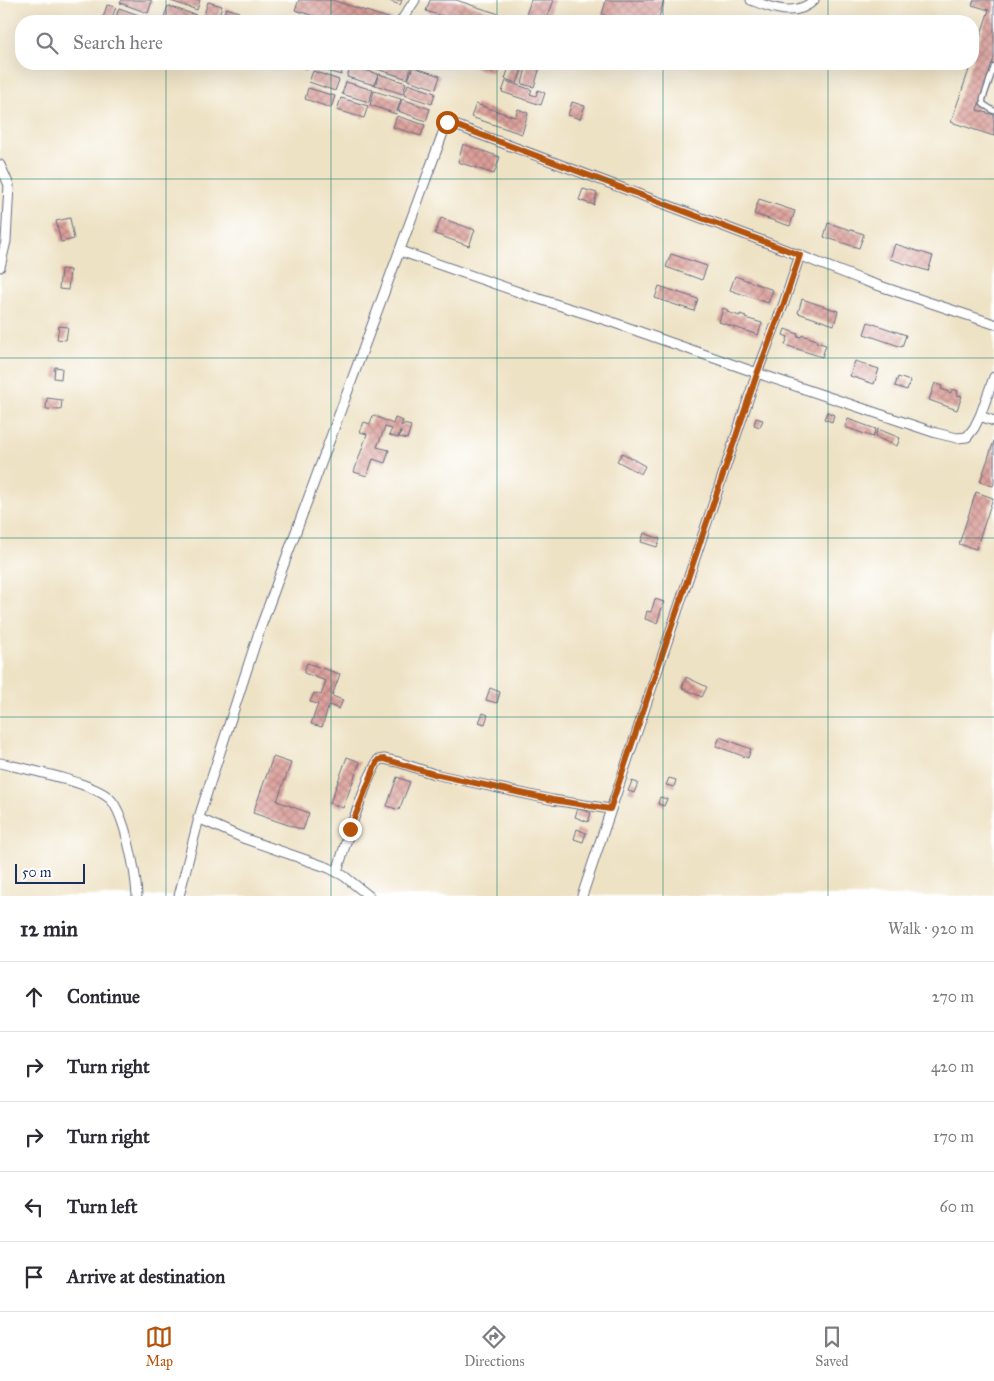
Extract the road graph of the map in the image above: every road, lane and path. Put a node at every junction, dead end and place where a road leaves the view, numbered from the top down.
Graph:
1 (415, 0) edge
2 (750, 0) edge
3 (814, 0) edge
4 (405, 15) edge
5 (994, 67) edge
6 (994, 110) edge
7 (0, 165) edge
8 (400, 251) junction
9 (800, 255) junction
10 (0, 267) edge
11 (994, 324) edge
12 (757, 374) junction
13 (994, 377) edge
14 (980, 416) junction
15 (994, 421) edge
16 (0, 763) edge
17 (610, 809) junction
18 (198, 818) junction
19 (337, 872) junction
20 (137, 896) edge
21 (179, 896) edge
22 (369, 896) edge
23 (582, 896) edge

1 - 4 street
2 - 3 street
5 - 6 lane
7 - 10 street
8 - 9 street
8 - 12 street
8 - 18 street
9 - 11 street
9 - 12 street
12 - 14 street
12 - 17 street
13 - 14 street
14 - 15 street
16 - 20 street
17 - 19 street
17 - 23 street
18 - 19 street
18 - 21 street
19 - 22 street

